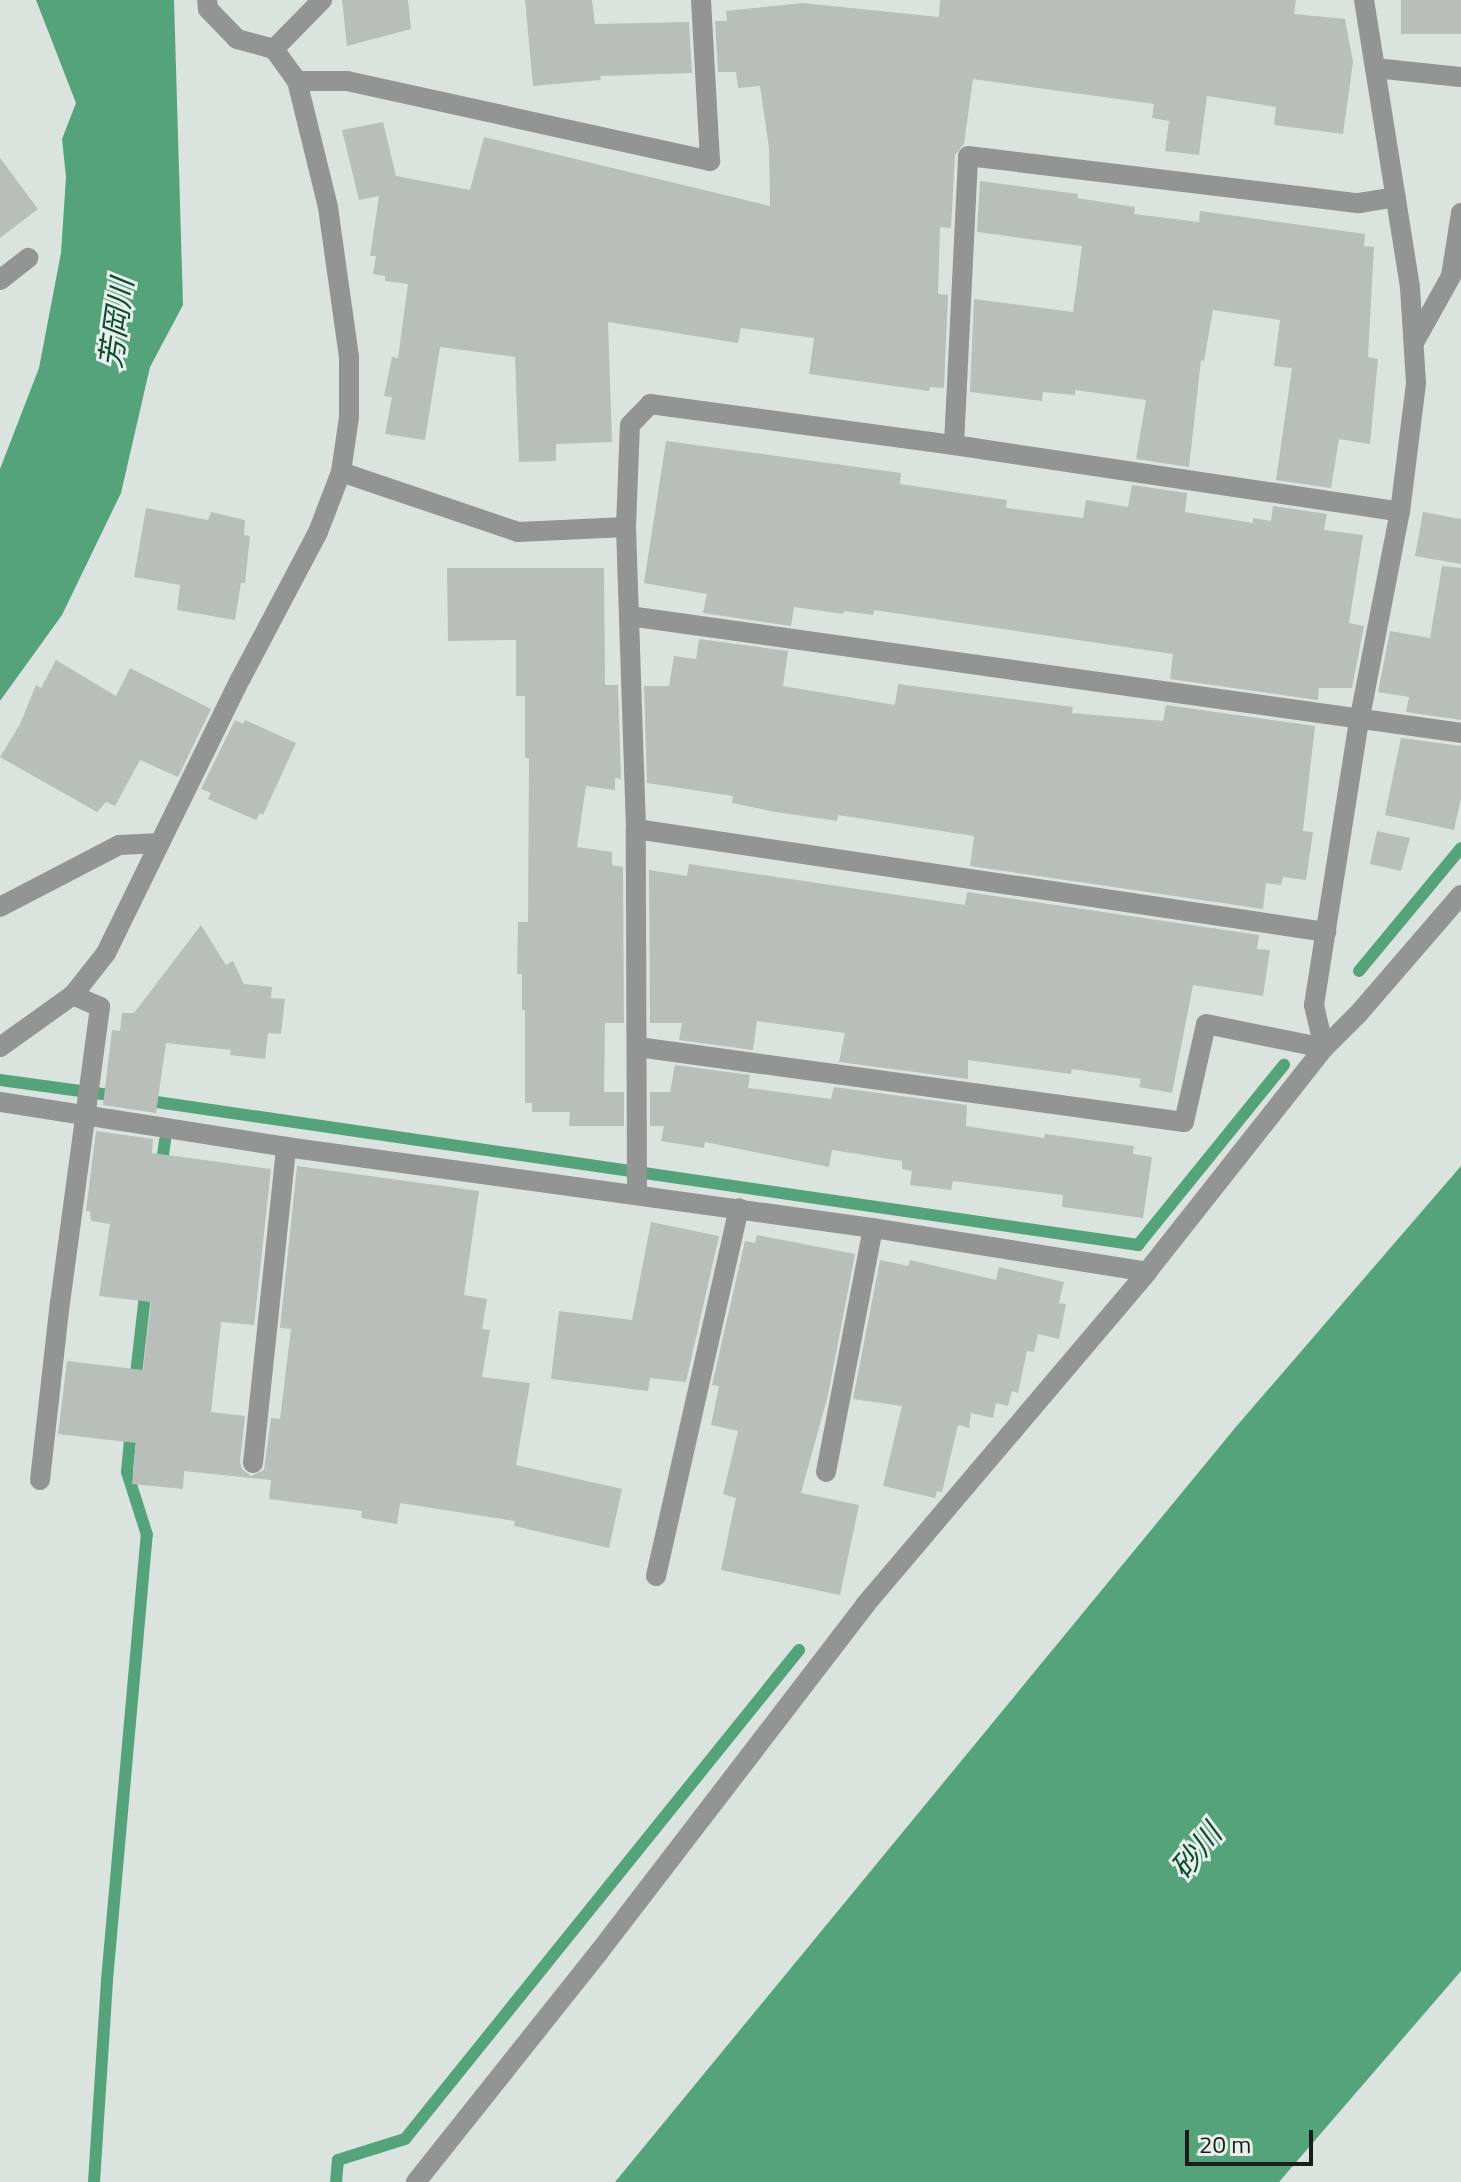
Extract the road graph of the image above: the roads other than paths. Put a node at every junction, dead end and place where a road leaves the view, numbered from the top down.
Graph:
1 (207, 0) edge
2 (322, 0) edge
3 (701, 0) edge
4 (1364, 0) edge
5 (274, 49) junction
6 (1375, 68) junction
7 (1461, 77) edge
8 (297, 81) junction
9 (1396, 197) junction
10 (1461, 213) edge
11 (28, 258) dead end
12 (0, 280) edge
13 (1415, 341) junction
14 (954, 445) junction
15 (341, 472) junction
16 (1400, 512) junction
17 (626, 527) junction
18 (629, 616) junction
19 (1359, 722) junction
20 (1461, 733) edge
21 (636, 829) junction
22 (160, 843) junction
23 (1461, 895) edge
24 (0, 907) edge
25 (1326, 932) junction
26 (73, 995) junction
27 (0, 1047) edge
28 (638, 1047) junction
29 (1324, 1048) junction
30 (87, 1098) junction
31 (0, 1102) edge
32 (286, 1147) junction
33 (637, 1188) junction
34 (739, 1208) junction
35 (873, 1228) junction
36 (1147, 1272) junction
37 (253, 1463) dead end
38 (826, 1472) dead end
39 (40, 1480) dead end
40 (656, 1576) dead end
41 (416, 2182) edge

1 - 5 street
2 - 5 street
3 - 8 street
4 - 6 street
5 - 8 street
6 - 7 street
6 - 9 street
8 - 15 street
9 - 13 street
9 - 14 street
10 - 13 street
11 - 12 street
13 - 16 street
14 - 16 street
14 - 17 street
15 - 17 street
15 - 22 street
16 - 19 street
17 - 18 street
18 - 19 street
18 - 21 street
19 - 20 street
19 - 25 street
21 - 25 street
21 - 28 street
22 - 24 street
22 - 26 street
23 - 29 street
25 - 29 street
26 - 27 street
26 - 30 street
28 - 29 street
28 - 33 street
29 - 36 street
30 - 31 street
30 - 32 street
30 - 39 street
32 - 33 street
32 - 37 street
33 - 34 street
34 - 35 street
34 - 40 street
35 - 36 street
35 - 38 street
36 - 41 street

